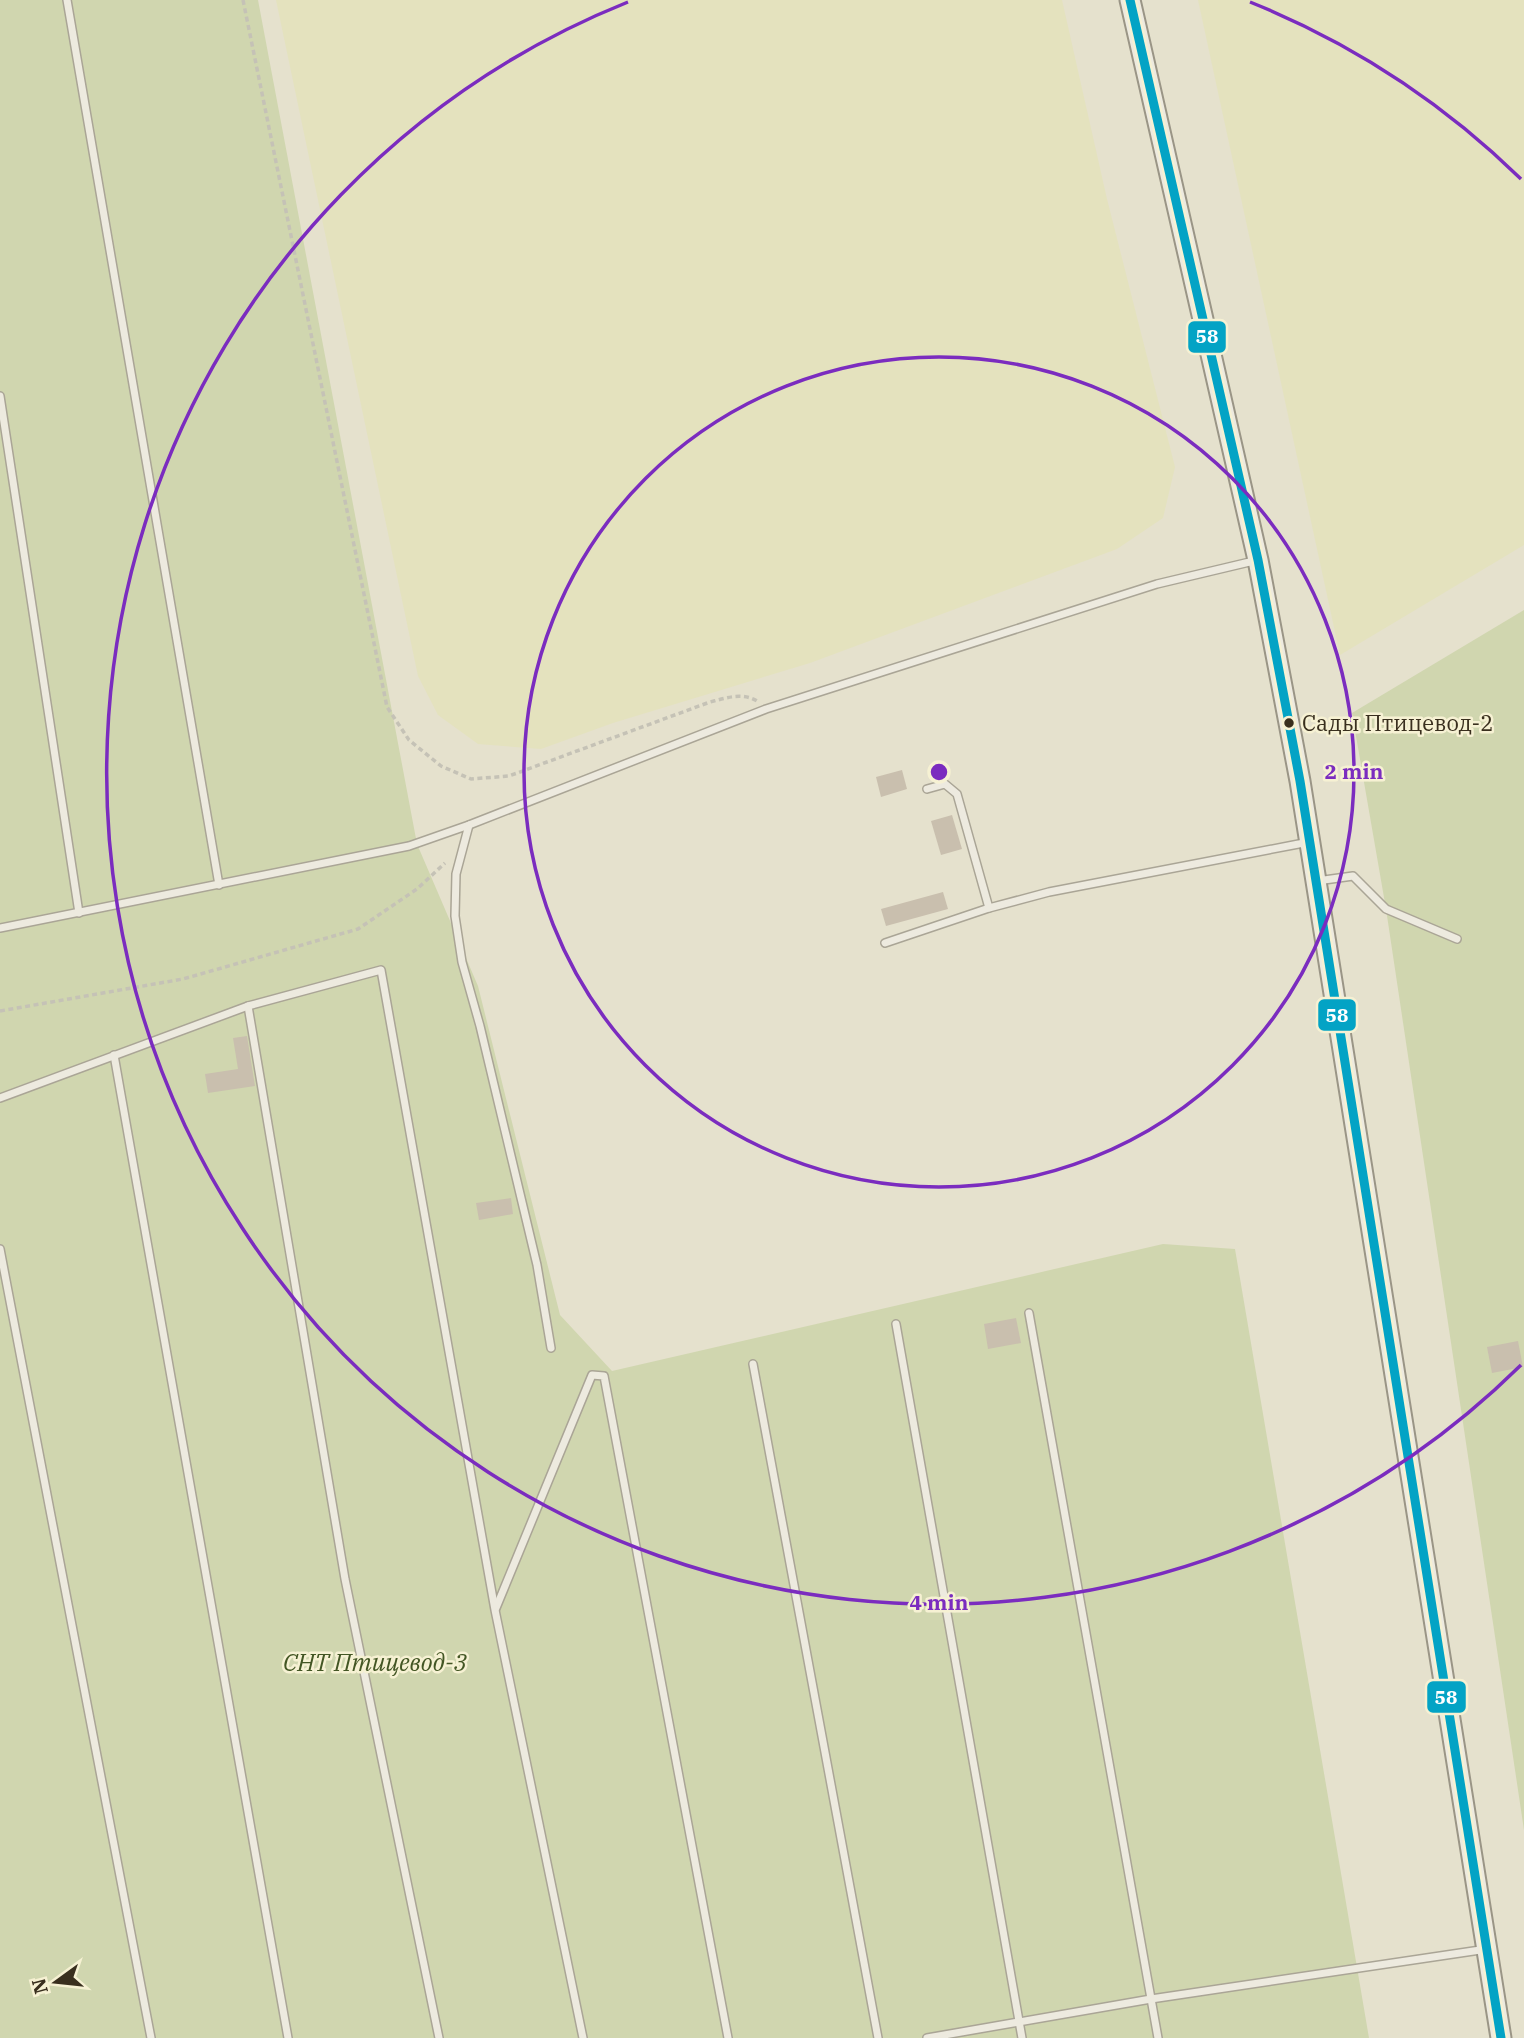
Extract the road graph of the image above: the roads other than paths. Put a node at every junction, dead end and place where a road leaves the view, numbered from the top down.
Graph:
1 (67, 0) edge
2 (1130, 0) edge
3 (0, 396) edge
4 (1258, 560) junction
5 (927, 789) dead end
6 (469, 825) junction
7 (1310, 842) junction
8 (1317, 881) junction
9 (219, 885) junction
10 (989, 908) junction
11 (79, 913) junction
12 (0, 928) edge
13 (1457, 939) dead end
14 (886, 943) dead end
15 (248, 1006) junction
16 (114, 1055) junction
17 (0, 1098) edge
18 (0, 1249) edge
19 (1029, 1313) dead end
20 (896, 1324) dead end
21 (551, 1348) dead end
22 (753, 1364) dead end
23 (495, 1610) junction
24 (1488, 1949) junction
25 (1151, 1999) junction
26 (1019, 2022) junction
27 (151, 2038) edge
28 (288, 2038) edge
29 (439, 2038) edge
30 (583, 2038) edge
31 (728, 2038) edge
32 (878, 2038) edge
33 (927, 2038) edge
34 (1022, 2038) edge
35 (1158, 2038) edge
36 (1501, 2038) edge

1 - 9 lane
2 - 4 main road
3 - 11 lane
4 - 6 lane
4 - 7 main road
5 - 10 lane
6 - 9 lane
6 - 21 lane
7 - 8 main road
7 - 10 lane
8 - 13 lane
8 - 24 main road
9 - 11 lane
10 - 14 lane
11 - 12 lane
15 - 16 lane
15 - 23 lane
15 - 29 lane
16 - 17 lane
16 - 28 lane
18 - 27 lane
19 - 25 lane
20 - 26 lane
22 - 32 lane
23 - 30 lane
23 - 31 lane
24 - 25 lane
24 - 36 main road
25 - 26 lane
25 - 35 lane
26 - 33 lane
26 - 34 lane

